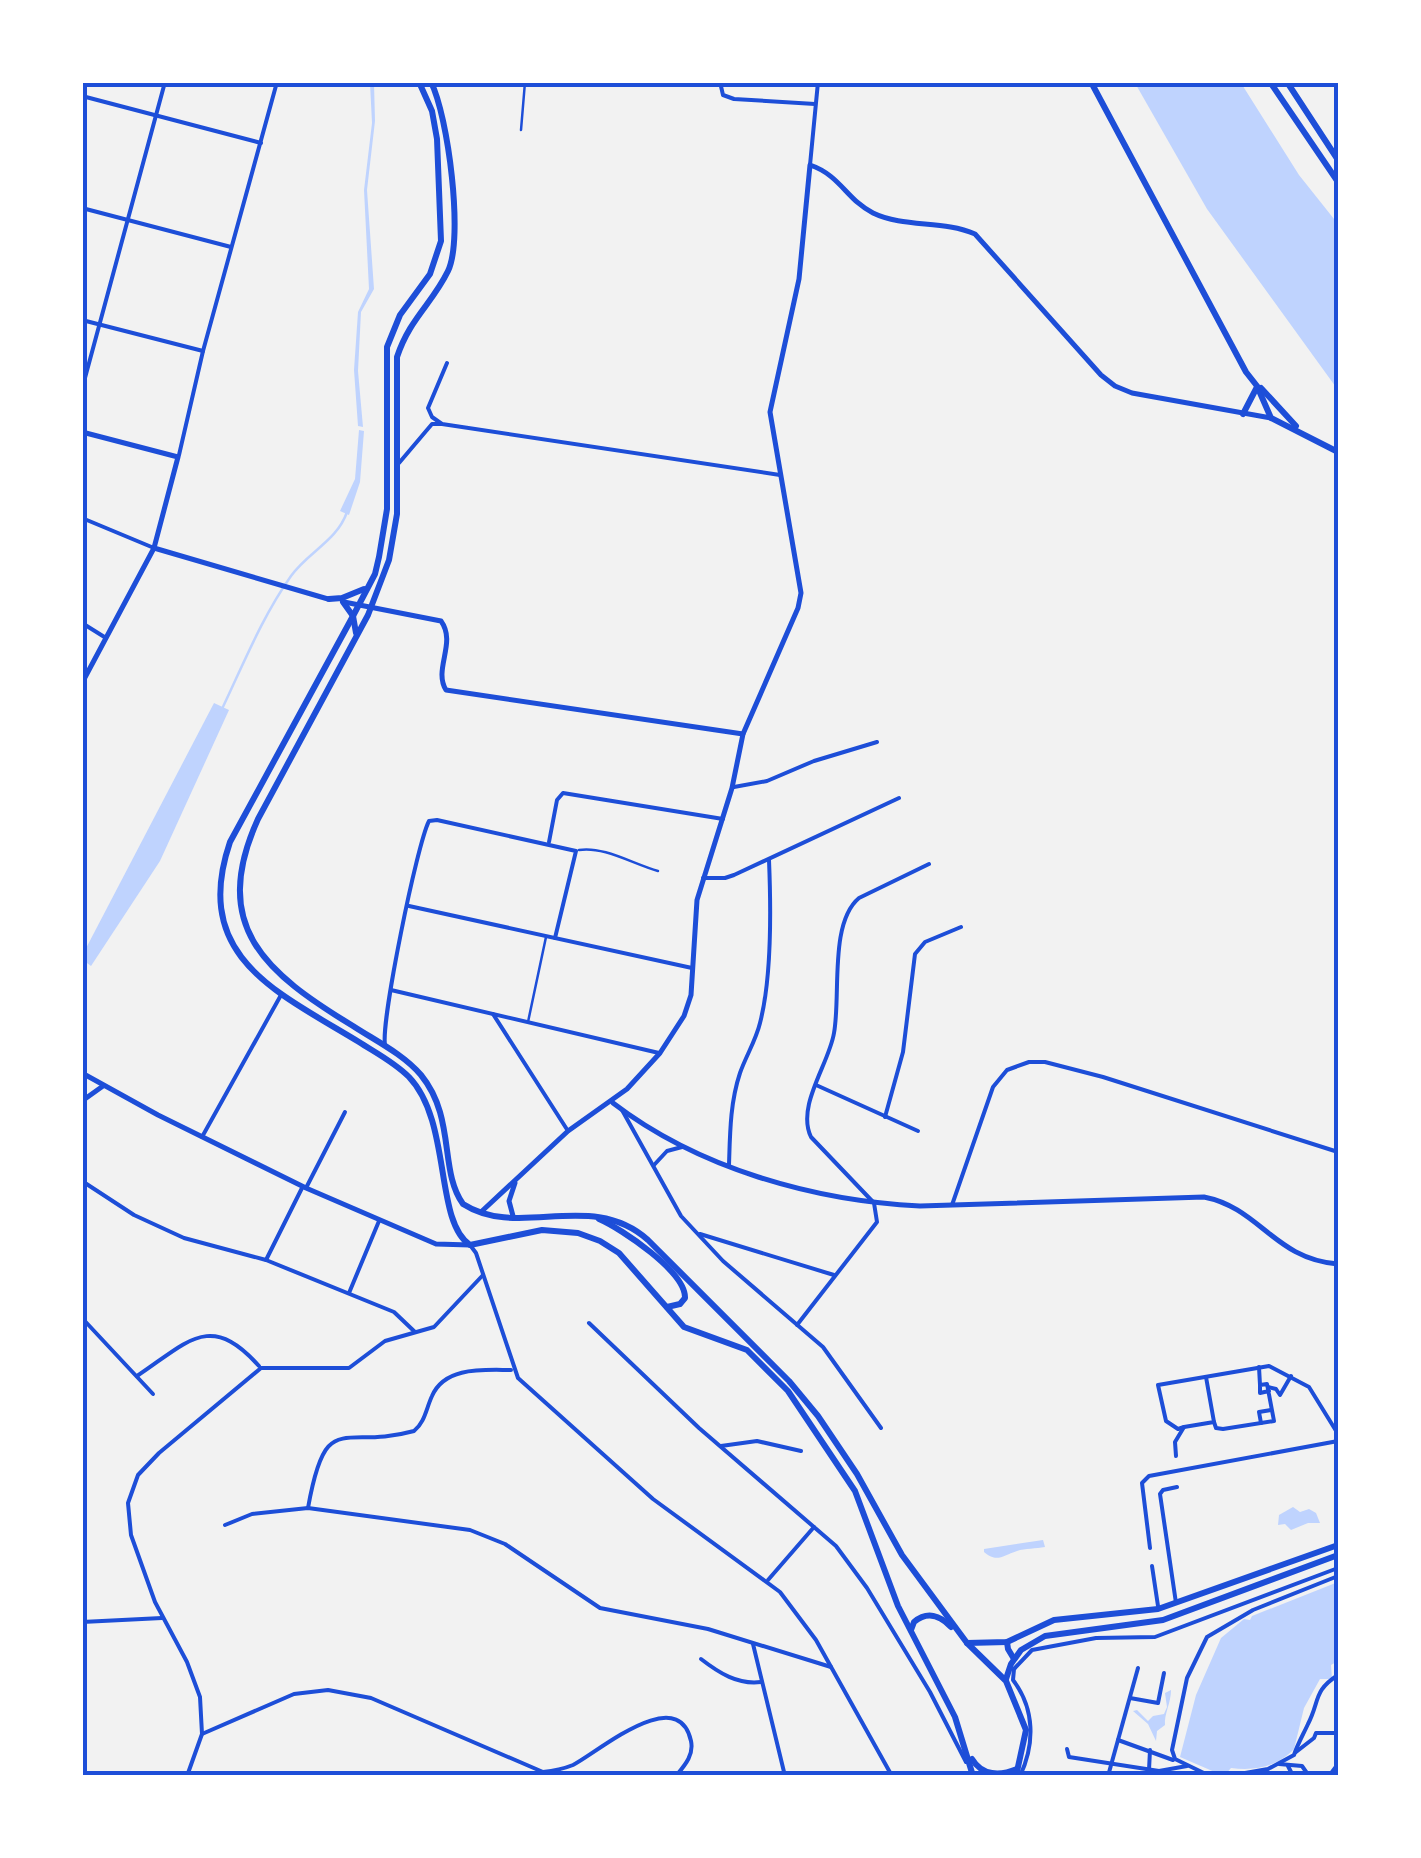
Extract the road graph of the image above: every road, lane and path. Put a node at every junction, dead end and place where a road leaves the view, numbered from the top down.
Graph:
1 (165, 82) edge
2 (277, 82) edge
3 (419, 82) edge
4 (432, 82) edge
5 (525, 82) edge
6 (720, 82) edge
7 (818, 82) edge
8 (1091, 82) edge
9 (1270, 82) edge
10 (1286, 82) edge
11 (82, 96) edge
12 (815, 104) junction
13 (156, 116) junction
14 (521, 130) dead end
15 (260, 143) junction
16 (1338, 160) edge
17 (810, 165) junction
18 (1338, 182) edge
19 (82, 208) edge
20 (128, 220) junction
21 (231, 247) junction
22 (436, 263) junction
23 (447, 274) junction
24 (82, 320) edge
25 (100, 324) junction
26 (202, 350) junction
27 (447, 363) dead end
28 (1246, 372) junction
29 (1257, 386) junction
30 (82, 388) edge
31 (1242, 414) junction
32 (1271, 418) junction
33 (442, 424) junction
34 (1300, 431) junction
35 (82, 432) edge
36 (1338, 452) edge
37 (178, 457) junction
38 (396, 466) junction
39 (780, 475) junction
40 (82, 518) edge
41 (154, 548) junction
42 (369, 585) junction
43 (329, 599) junction
44 (343, 602) junction
45 (359, 604) junction
46 (372, 607) junction
47 (353, 616) junction
48 (82, 623) edge
49 (106, 638) junction
50 (356, 639) junction
51 (82, 683) edge
52 (742, 734) junction
53 (877, 742) dead end
54 (732, 788) junction
55 (899, 798) dead end
56 (723, 819) junction
57 (548, 844) junction
58 (576, 851) junction
59 (770, 860) junction
60 (929, 864) dead end
61 (658, 871) dead end
62 (704, 878) junction
63 (409, 906) junction
64 (961, 928) dead end
65 (547, 936) junction
66 (555, 938) junction
67 (692, 968) junction
68 (391, 990) junction
69 (281, 995) junction
70 (493, 1014) junction
71 (528, 1022) junction
72 (386, 1046) junction
73 (660, 1053) junction
74 (82, 1074) edge
75 (816, 1085) junction
76 (103, 1086) junction
77 (82, 1101) edge
78 (612, 1102) junction
79 (622, 1110) junction
80 (345, 1112) dead end
81 (885, 1116) junction
82 (568, 1131) junction
83 (918, 1131) dead end
84 (202, 1137) junction
85 (686, 1147) junction
86 (1338, 1152) edge
87 (654, 1166) junction
88 (729, 1166) junction
89 (516, 1180) junction
90 (82, 1182) edge
91 (304, 1188) junction
92 (874, 1203) junction
93 (952, 1205) junction
94 (481, 1212) junction
95 (591, 1215) junction
96 (513, 1216) junction
97 (379, 1221) junction
98 (696, 1232) junction
99 (470, 1244) junction
100 (266, 1260) junction
101 (1338, 1264) edge
102 (483, 1275) junction
103 (836, 1276) junction
104 (349, 1293) junction
105 (666, 1307) junction
106 (82, 1318) edge
107 (590, 1323) dead end
108 (798, 1325) junction
109 (415, 1332) junction
110 (1259, 1367) junction
111 (261, 1368) junction
112 (513, 1370) junction
113 (138, 1376) junction
114 (1291, 1376) junction
115 (1206, 1378) junction
116 (1268, 1389) junction
117 (153, 1394) dead end
118 (1160, 1396) junction
119 (1152, 1397) dead end
120 (1271, 1410) junction
121 (1214, 1422) junction
122 (1261, 1423) junction
123 (1184, 1427) junction
124 (881, 1428) dead end
125 (1338, 1438) edge
126 (721, 1446) junction
127 (801, 1451) dead end
128 (1176, 1456) dead end
129 (1176, 1487) dead end
130 (308, 1508) junction
131 (225, 1525) dead end
132 (814, 1526) junction
133 (1338, 1545) edge
134 (1150, 1548) dead end
135 (1338, 1555) edge
136 (1152, 1566) dead end
137 (1338, 1568) edge
138 (1338, 1576) edge
139 (768, 1580) junction
140 (1176, 1603) junction
141 (1158, 1609) junction
142 (163, 1618) junction
143 (82, 1622) edge
144 (911, 1630) junction
145 (752, 1642) junction
146 (966, 1642) junction
147 (1007, 1642) junction
148 (701, 1658) dead end
149 (1014, 1659) junction
150 (831, 1667) junction
151 (1138, 1668) dead end
152 (1164, 1674) dead end
153 (1338, 1674) edge
154 (1006, 1680) junction
155 (762, 1682) junction
156 (1130, 1698) junction
157 (1158, 1703) junction
158 (1156, 1712) dead end
159 (1308, 1724) junction
160 (1338, 1732) edge
161 (1316, 1733) junction
162 (202, 1734) junction
163 (1118, 1740) junction
164 (966, 1749) junction
165 (1067, 1750) dead end
166 (1150, 1750) junction
167 (1296, 1752) junction
168 (1111, 1764) junction
169 (1278, 1764) junction
170 (1338, 1764) edge
171 (1186, 1766) junction
172 (1288, 1766) junction
173 (1149, 1770) junction
174 (1018, 1773) edge
175 (1158, 1773) edge
176 (1251, 1773) edge
177 (1309, 1774) edge
178 (1330, 1774) edge
179 (1211, 1775) edge
180 (1280, 1775) edge
181 (186, 1776) edge
182 (338, 1776) edge
183 (385, 1776) edge
184 (676, 1776) edge
185 (785, 1776) edge
186 (892, 1776) edge
187 (972, 1776) edge
188 (1108, 1776) edge
189 (1228, 1776) edge
190 (1293, 1776) edge

1 - 13 street
2 - 15 street
3 - 22 main road
4 - 23 main road
5 - 14 lane
6 - 12 street
7 - 12 street
8 - 28 main road
9 - 18 main road
10 - 16 main road
11 - 13 street
12 - 17 street
13 - 15 street
13 - 20 street
15 - 21 street
17 - 31 street
17 - 39 street
19 - 20 street
20 - 21 street
20 - 25 street
21 - 26 street
22 - 23 main road
22 - 42 main road
23 - 38 main road
24 - 25 street
25 - 26 street
25 - 30 street
26 - 37 street
27 - 33 street
28 - 29 main road
28 - 34 main road
29 - 31 main road
29 - 32 main road
31 - 32 street
32 - 34 main road
33 - 38 street
33 - 39 street
34 - 36 main road
35 - 37 street
37 - 41 street
38 - 46 main road
39 - 52 street
40 - 41 street
41 - 43 street
41 - 49 street
42 - 43 main road
42 - 45 main road
43 - 44 street
44 - 45 street
44 - 47 main road
45 - 46 street
45 - 47 main road
46 - 50 main road
46 - 52 street
47 - 50 main road
47 - 69 main road
48 - 49 street
49 - 51 street
50 - 72 main road
52 - 54 street
53 - 54 street
54 - 56 street
55 - 59 street
56 - 57 street
56 - 62 street
57 - 58 street
57 - 63 street
58 - 61 lane
58 - 66 street
59 - 62 street
59 - 88 street
60 - 75 street
62 - 67 street
63 - 65 street
63 - 68 street
64 - 81 street
65 - 66 street
65 - 71 lane
66 - 67 street
67 - 73 street
68 - 70 street
68 - 72 street
69 - 84 street
69 - 99 main road
70 - 71 street
70 - 82 street
71 - 73 street
72 - 94 main road
73 - 78 street
74 - 76 street
75 - 81 street
75 - 92 street
76 - 77 street
76 - 84 street
78 - 79 street
78 - 82 street
79 - 85 street
79 - 87 street
80 - 91 street
81 - 83 street
82 - 89 street
84 - 91 street
85 - 87 street
85 - 88 street
86 - 93 street
87 - 98 street
88 - 92 street
89 - 94 street
89 - 96 street
90 - 100 street
91 - 97 street
91 - 100 street
92 - 93 street
92 - 103 street
93 - 101 street
94 - 96 main road
95 - 96 main road
95 - 105 main road
95 - 146 main road
97 - 99 street
97 - 104 street
98 - 103 street
98 - 108 street
99 - 102 street
99 - 105 main road
100 - 104 street
102 - 109 street
102 - 112 street
103 - 108 street
104 - 109 street
105 - 144 main road
106 - 113 street
107 - 126 street
108 - 124 street
109 - 111 street
110 - 114 street
110 - 115 street
110 - 116 street
111 - 113 street
111 - 142 street
112 - 130 street
112 - 139 street
113 - 117 street
114 - 116 street
114 - 125 street
115 - 118 street
115 - 121 street
116 - 120 street
118 - 119 street
118 - 123 street
120 - 122 street
120 - 122 street
121 - 122 street
121 - 123 street
123 - 128 street
125 - 134 street
126 - 127 street
126 - 132 street
129 - 140 street
130 - 131 street
130 - 145 street
132 - 139 street
132 - 187 street
133 - 140 main road
135 - 149 main road
136 - 141 street
137 - 174 street
138 - 171 street
139 - 150 street
140 - 141 main road
141 - 147 main road
142 - 143 street
142 - 162 street
144 - 146 main road
144 - 164 main road
145 - 150 street
145 - 155 street
146 - 147 main road
146 - 154 main road
147 - 149 main road
148 - 155 street
149 - 154 main road
150 - 186 street
151 - 156 street
152 - 157 street
153 - 159 street
154 - 174 main road
155 - 185 street
156 - 157 street
156 - 163 street
157 - 158 street
159 - 161 street
159 - 167 street
160 - 161 street
161 - 167 street
162 - 181 street
162 - 184 street
163 - 166 street
163 - 168 street
164 - 174 main road
164 - 187 main road
165 - 168 street
166 - 171 street
166 - 173 street
167 - 169 street
168 - 173 street
168 - 188 street
169 - 172 street
169 - 176 street
169 - 180 street
170 - 178 street
171 - 175 street
171 - 179 street
172 - 177 street
172 - 190 street
173 - 175 street
176 - 189 street
177 - 178 street
182 - 183 street

